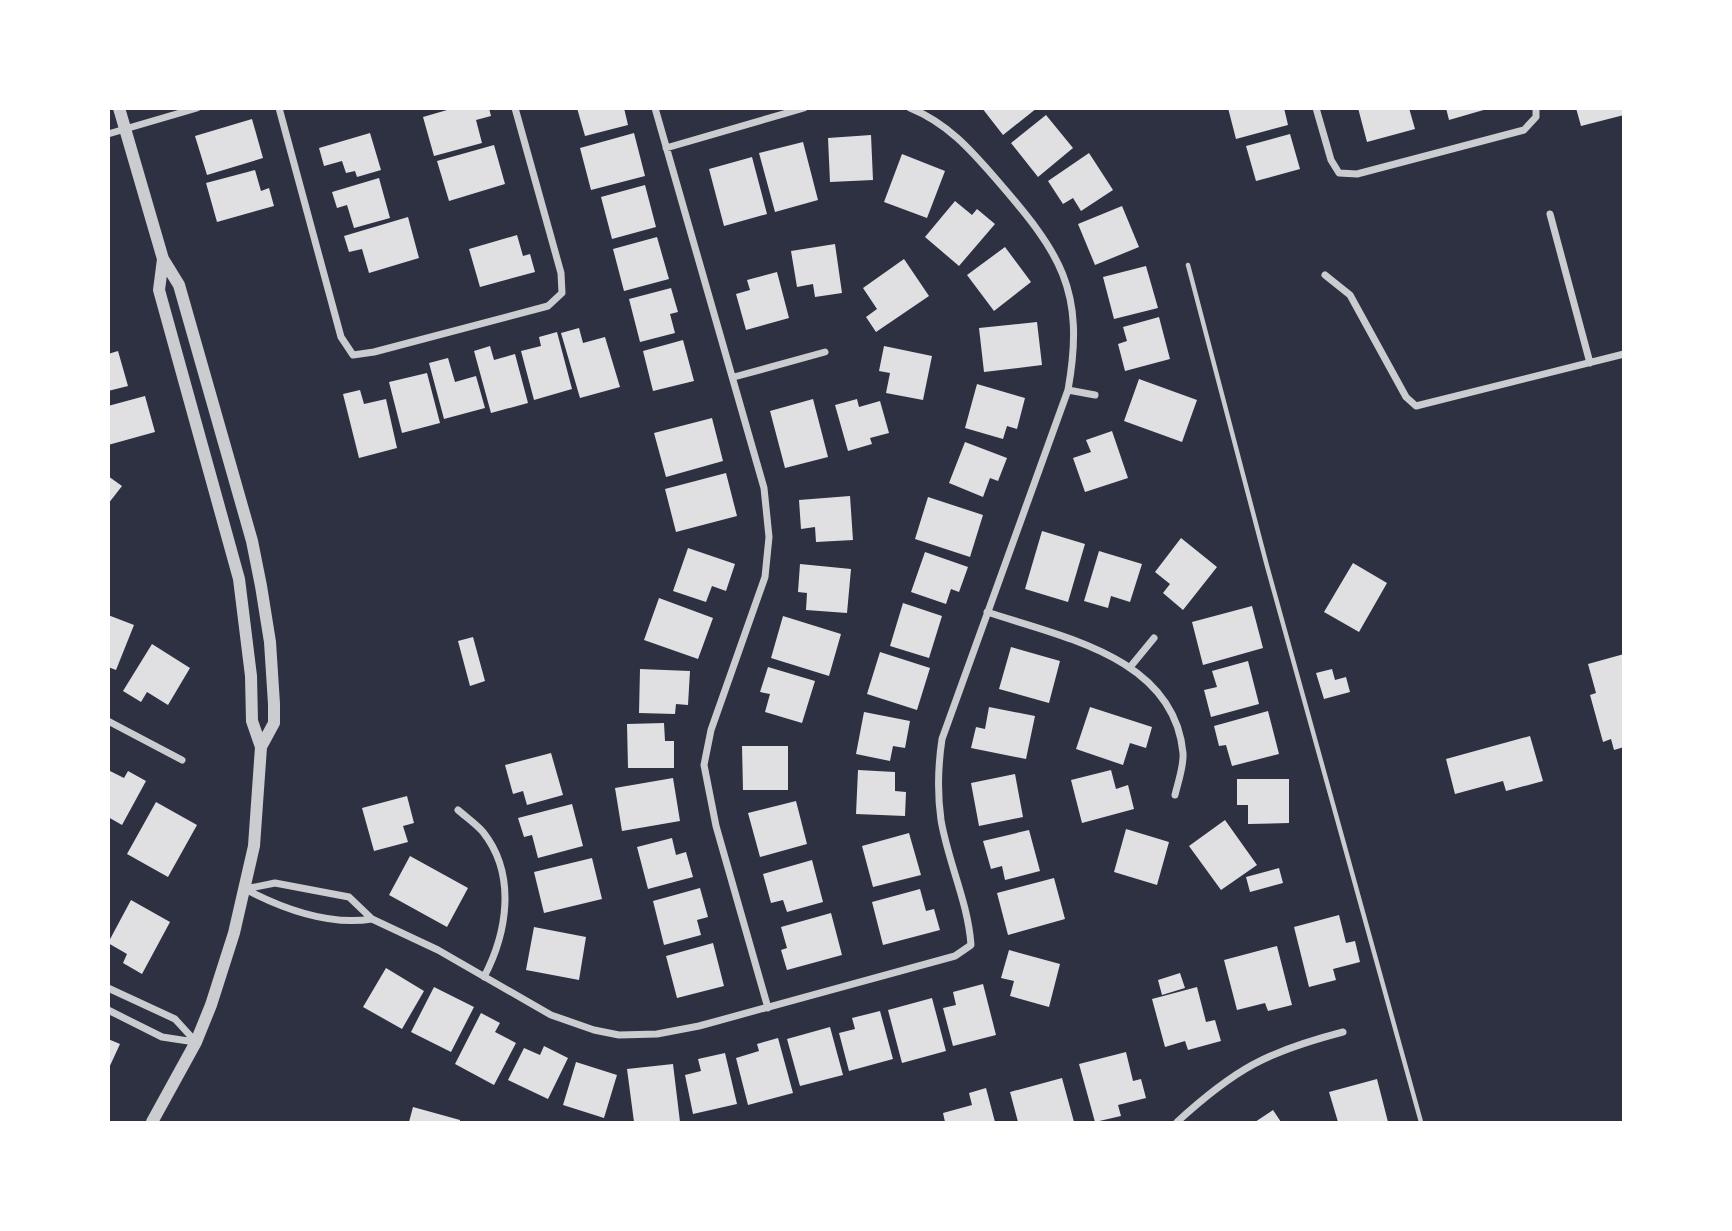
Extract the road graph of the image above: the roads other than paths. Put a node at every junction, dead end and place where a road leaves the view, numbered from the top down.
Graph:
1 (197, 108) edge
2 (279, 108) edge
3 (515, 108) edge
4 (655, 108) edge
5 (804, 108) edge
6 (910, 108) edge
7 (1316, 108) edge
8 (1536, 108) edge
9 (120, 109) edge
10 (108, 112) edge
11 (125, 129) junction
12 (108, 134) edge
13 (666, 148) junction
14 (1550, 215) dead end
15 (163, 260) junction
16 (1188, 265) dead end
17 (1325, 275) dead end
18 (825, 352) dead end
19 (1623, 354) edge
20 (1590, 363) junction
21 (734, 377) junction
22 (1068, 390) junction
23 (1094, 395) dead end
24 (988, 612) junction
25 (1154, 638) dead end
26 (1132, 666) junction
27 (108, 721) edge
28 (261, 747) junction
29 (182, 760) dead end
30 (1175, 795) dead end
31 (458, 810) dead end
32 (245, 889) junction
33 (372, 919) junction
34 (484, 977) junction
35 (108, 988) edge
36 (768, 1008) junction
37 (108, 1010) edge
38 (1343, 1032) dead end
39 (196, 1042) junction
40 (152, 1122) edge
41 (1177, 1122) edge
42 (1421, 1122) edge

1 - 11 street
2 - 3 street
4 - 13 street
5 - 13 street
6 - 22 street
7 - 8 street
9 - 10 street
9 - 11 street
11 - 12 street
11 - 15 street
13 - 21 street
14 - 20 street
15 - 28 street
15 - 28 street
16 - 42 lane
17 - 20 street
18 - 21 street
19 - 20 street
21 - 36 street
22 - 23 street
22 - 24 street
24 - 26 street
24 - 36 street
25 - 26 street
26 - 30 street
27 - 29 street
28 - 32 street
31 - 34 street
32 - 33 street
32 - 33 street
32 - 39 street
33 - 34 street
34 - 36 street
35 - 39 street
37 - 39 street
38 - 41 street
39 - 40 street

